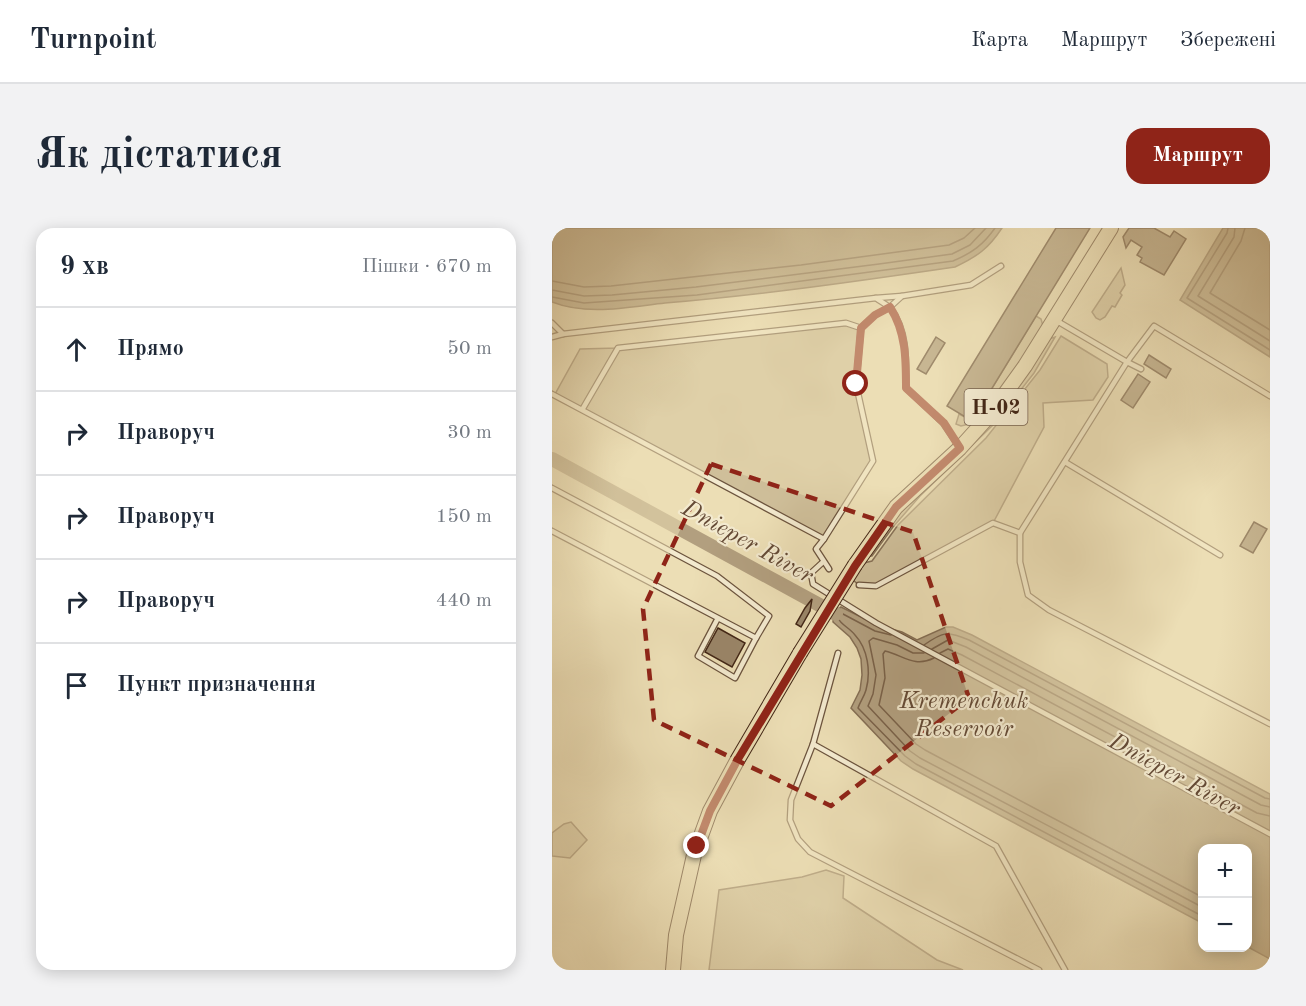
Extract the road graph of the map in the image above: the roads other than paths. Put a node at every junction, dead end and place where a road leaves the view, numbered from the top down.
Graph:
1 (1111, 228) edge
2 (1001, 266) dead end
3 (902, 296) junction
4 (876, 298) junction
5 (890, 307) junction
6 (1054, 320) junction
7 (552, 323) edge
8 (861, 328) junction
9 (563, 334) junction
10 (552, 337) edge
11 (1127, 362) junction
12 (1141, 369) dead end
13 (552, 394) edge
14 (1270, 396) edge
15 (582, 410) junction
16 (960, 448) junction
17 (1065, 462) junction
18 (552, 488) edge
19 (552, 531) edge
20 (1020, 533) junction
21 (824, 538) junction
22 (1220, 555) dead end
23 (823, 562) junction
24 (829, 569) dead end
25 (859, 585) dead end
26 (718, 618) junction
27 (756, 638) junction
28 (838, 652) dead end
29 (1270, 724) edge
30 (813, 744) junction
31 (1270, 834) edge
32 (673, 970) edge
33 (1039, 970) edge
34 (1065, 970) edge

1 - 6 main road, Н-02
2 - 3 lane
3 - 4 lane
3 - 5 lane
4 - 5 lane
4 - 9 lane
5 - 8 lane
5 - 16 lane
6 - 11 lane
6 - 16 main road, Н-02
7 - 9 lane
8 - 15 lane
8 - 21 lane
9 - 10 lane
11 - 12 lane
11 - 14 lane
11 - 17 lane
13 - 15 lane
15 - 21 lane
16 - 32 main road, Н-02, bridge
17 - 20 lane
17 - 22 lane
18 - 27 lane
19 - 26 lane
20 - 25 lane
20 - 29 lane
21 - 23 lane
23 - 24 lane
23 - 31 lane
26 - 27 lane
26 - 27 lane
28 - 30 lane
30 - 33 lane
30 - 34 lane

